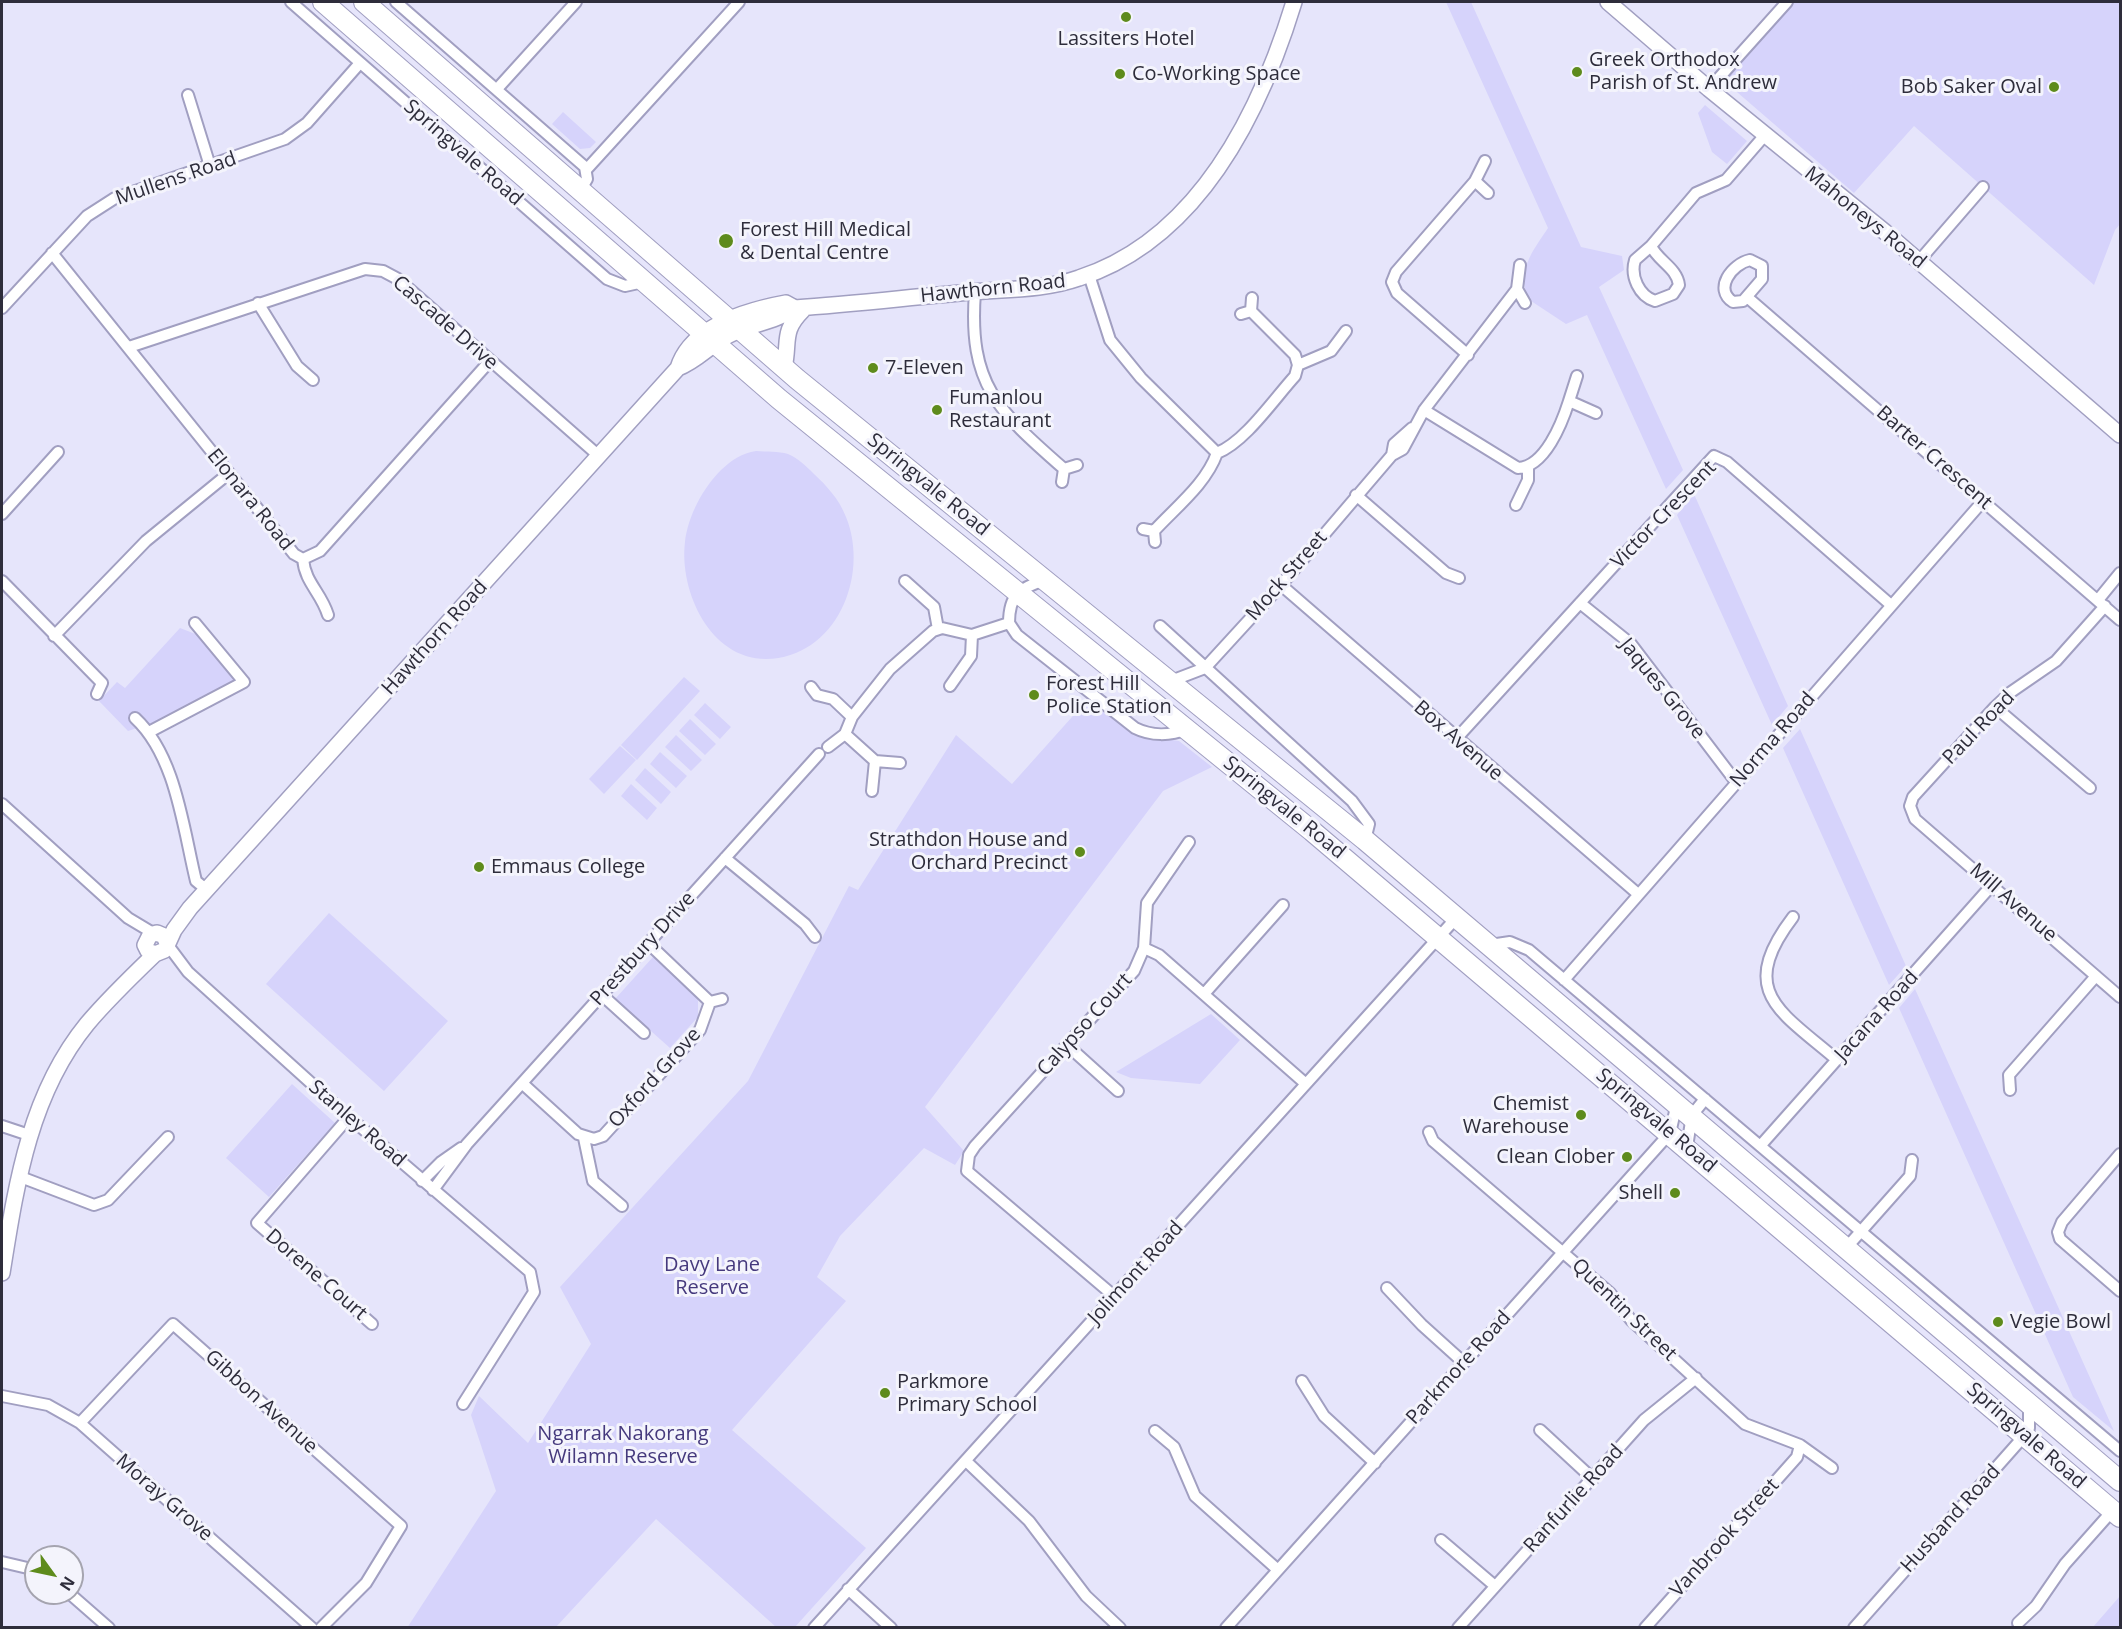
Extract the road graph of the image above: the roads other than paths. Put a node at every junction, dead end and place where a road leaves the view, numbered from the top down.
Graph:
1 (291, 2) edge
2 (323, 2) edge
3 (364, 2) edge
4 (396, 2) edge
5 (576, 2) edge
6 (739, 2) edge
7 (1294, 2) edge
8 (1608, 2) edge
9 (1787, 2) edge
10 (360, 63) junction
11 (497, 89) junction
12 (1709, 89) junction
13 (188, 95) dead end
14 (1765, 135) junction
15 (1485, 161) dead end
16 (210, 166) junction
17 (586, 170) junction
18 (1475, 182) junction
19 (1983, 188) dead end
20 (580, 191) junction
21 (1488, 193) dead end
22 (1651, 246) junction
23 (52, 253) junction
24 (1919, 261) junction
25 (1520, 265) dead end
26 (1089, 275) junction
27 (643, 282) junction
28 (1517, 289) junction
29 (975, 292) junction
30 (1747, 297) dead end
31 (1252, 298) dead end
32 (258, 303) junction
33 (1525, 303) dead end
34 (2, 308) edge
35 (800, 308) junction
36 (733, 325) junction
37 (1346, 331) dead end
38 (709, 339) junction
39 (129, 347) junction
40 (1468, 355) junction
41 (489, 362) junction
42 (1298, 365) junction
43 (784, 368) junction
44 (1576, 376) dead end
45 (313, 380) dead end
46 (1569, 401) junction
47 (1424, 410) junction
48 (1596, 413) dead end
49 (2121, 435) edge
50 (58, 452) dead end
51 (1217, 453) junction
52 (599, 456) junction
53 (1077, 465) dead end
54 (1528, 468) junction
55 (1064, 469) junction
56 (228, 474) junction
57 (1062, 482) dead end
58 (1356, 495) junction
59 (1983, 501) junction
60 (1516, 505) dead end
61 (2, 513) edge
62 (1150, 534) dead end
63 (303, 559) junction
64 (2121, 573) edge
65 (1459, 578) dead end
66 (1045, 580) junction
67 (2, 581) edge
68 (905, 581) dead end
69 (1281, 585) junction
70 (1018, 592) junction
71 (1580, 603) junction
72 (2101, 603) junction
73 (1891, 606) junction
74 (328, 615) dead end
75 (2121, 620) edge
76 (195, 623) dead end
77 (1008, 623) junction
78 (1160, 626) dead end
79 (938, 629) junction
80 (972, 635) junction
81 (54, 636) junction
82 (1205, 668) junction
83 (1171, 681) junction
84 (244, 682) junction
85 (950, 686) dead end
86 (811, 687) dead end
87 (253, 691) dead end
88 (97, 694) dead end
89 (1995, 707) junction
90 (852, 717) junction
91 (135, 718) dead end
92 (1187, 729) junction
93 (149, 732) junction
94 (845, 734) junction
95 (1456, 739) junction
96 (875, 761) junction
97 (900, 763) dead end
98 (1736, 782) junction
99 (2090, 788) dead end
100 (872, 791) dead end
101 (2, 804) edge
102 (1910, 806) joint
103 (1365, 840) junction
104 (1189, 842) dead end
105 (725, 858) junction
106 (1992, 885) junction
107 (207, 890) junction
108 (1638, 894) junction
109 (1283, 905) dead end
110 (1457, 917) junction
111 (1793, 917) dead end
112 (815, 937) dead end
113 (1439, 937) junction
114 (648, 943) junction
115 (155, 944) junction
116 (1490, 945) junction
117 (1144, 948) junction
118 (2096, 976) junction
119 (1564, 980) junction
120 (1204, 994) junction
121 (602, 995) junction
122 (2121, 997) edge
123 (722, 999) dead end
124 (710, 1002) junction
125 (644, 1033) dead end
126 (1067, 1045) junction
127 (1837, 1060) junction
128 (523, 1084) junction
129 (1306, 1084) junction
130 (2010, 1090) dead end
131 (1118, 1091) dead end
132 (1705, 1099) junction
133 (1685, 1108) junction
134 (349, 1117) junction
135 (2, 1126) edge
136 (1429, 1132) dead end
137 (1670, 1133) junction
138 (29, 1135) junction
139 (168, 1137) dead end
140 (584, 1138) junction
141 (467, 1144) junction
142 (1761, 1145) junction
143 (1687, 1147) junction
144 (2121, 1154) edge
145 (1912, 1160) dead end
146 (18, 1176) junction
147 (422, 1181) junction
148 (432, 1190) junction
149 (622, 1206) dead end
150 (1861, 1230) junction
151 (1847, 1247) junction
152 (1563, 1252) junction
153 (2, 1273) edge
154 (1387, 1288) dead end
155 (2121, 1291) edge
156 (1114, 1296) junction
157 (372, 1324) dead end
158 (1463, 1362) junction
159 (1696, 1378) junction
160 (1302, 1381) dead end
161 (2, 1396) edge
162 (2029, 1403) junction
163 (462, 1404) dead end
164 (2046, 1417) junction
165 (80, 1423) junction
166 (1540, 1430) dead end
167 (1155, 1431) dead end
168 (2025, 1436) junction
169 (1800, 1445) junction
170 (2121, 1451) edge
171 (2044, 1452) junction
172 (966, 1461) junction
173 (1375, 1463) junction
174 (1832, 1468) dead end
175 (1593, 1479) junction
176 (2121, 1481) edge
177 (2117, 1514) edge
178 (1441, 1540) dead end
179 (2, 1562) edge
180 (24, 1567) edge
181 (1278, 1570) junction
182 (1496, 1586) junction
183 (848, 1589) junction
184 (83, 1605) edge
185 (2018, 1623) dead end
186 (109, 1628) edge
187 (312, 1628) edge
188 (321, 1628) edge
189 (814, 1628) edge
190 (891, 1628) edge
191 (1120, 1628) edge
192 (1226, 1628) edge
193 (1458, 1628) edge
194 (1645, 1628) edge
195 (1854, 1628) edge

1 - 10 street, Springvale Road
2 - 27 highway, Springvale Road
3 - 20 highway, Springvale Road
4 - 11 street
5 - 11 street
6 - 17 street
7 - 26 main road, Hawthorn Road
8 - 12 main road, Mahoneys Road
9 - 12 street
10 - 16 street, Mullens Road
10 - 27 street, Springvale Road
11 - 17 street
12 - 14 main road, Mahoneys Road
13 - 16 street
14 - 22 street
14 - 24 main road, Mahoneys Road
15 - 18 street
16 - 23 street, Mullens Road
17 - 20 street
18 - 21 street
18 - 40 street
19 - 24 street
20 - 36 highway, Springvale Road
22 - 22 street
23 - 34 street, Mullens Road
23 - 39 street, Elonara Road
24 - 49 main road, Mahoneys Road
25 - 28 street, Mock Street
26 - 29 main road, Hawthorn Road
26 - 51 street
27 - 38 highway, Springvale Road
28 - 33 street
28 - 40 street, Mock Street
29 - 35 main road, Hawthorn Road
29 - 55 street
30 - 59 street, Barter Crescent
31 - 42 street
32 - 39 street, Cascade Drive
32 - 41 street, Cascade Drive
32 - 45 street
35 - 36 main road, Hawthorn Road
35 - 43 main road
36 - 38 main road, Hawthorn Road
36 - 43 highway, Springvale Road
37 - 42 street
38 - 52 main road, Hawthorn Road
38 - 70 highway, Springvale Road
39 - 56 street, Elonara Road
40 - 47 street, Mock Street
41 - 52 street, Cascade Drive
41 - 63 street, Elonara Road
42 - 51 street
43 - 66 highway, Springvale Road
44 - 46 street
46 - 48 street
46 - 54 street
47 - 54 street
47 - 58 street, Mock Street
50 - 61 street
51 - 62 street
52 - 107 main road, Hawthorn Road
53 - 55 street
54 - 60 street
55 - 57 street
56 - 63 street, Elonara Road
56 - 81 street
58 - 65 street
58 - 69 street, Mock Street
59 - 72 street, Barter Crescent
59 - 73 street, Norma Road
63 - 74 street
64 - 72 street, Paul Road
66 - 70 street
66 - 83 highway, Springvale Road
67 - 81 street
68 - 79 street
69 - 82 street, Mock Street
69 - 95 street, Box Avenue
70 - 77 street
70 - 92 highway, Springvale Road
71 - 73 street, Victor Crescent
71 - 95 street, Victor Crescent
71 - 98 street, Jaques Grove
72 - 75 street, Barter Crescent
72 - 89 street, Paul Road
73 - 98 street, Norma Road
76 - 84 street
77 - 80 street
77 - 92 street
78 - 82 street, Springvale Road
79 - 80 street
79 - 90 street
80 - 85 street
81 - 88 street
82 - 83 street, Mock Street
82 - 103 street, Springvale Road
83 - 103 highway, Springvale Road
84 - 87 street
84 - 93 street
86 - 90 street
89 - 99 street
89 - 102 street, Paul Road
90 - 94 street
91 - 93 street
92 - 113 highway, Springvale Road
93 - 107 street
94 - 96 street
94 - 105 street, Prestbury Drive
95 - 108 street, Box Avenue
96 - 97 street
96 - 100 street
98 - 108 street, Norma Road
101 - 115 street, Stanley Road
102 - 106 street, Mill Avenue
103 - 110 highway, Springvale Road
104 - 117 street, Calypso Court
105 - 112 street
105 - 114 street, Prestbury Drive
106 - 118 street, Mill Avenue
106 - 127 street, Jacana Road
107 - 115 main road, Hawthorn Road
108 - 119 street, Norma Road
109 - 120 street
110 - 113 street, Jolimont Road
110 - 116 highway, Springvale Road
111 - 127 street
113 - 129 street, Jolimont Road
113 - 137 highway, Springvale Road
114 - 121 street, Prestbury Drive
114 - 124 street
115 - 134 street, Stanley Road
115 - 138 main road, Hawthorn Road
116 - 119 street
116 - 133 highway, Springvale Road
117 - 120 street
117 - 126 street, Calypso Court
118 - 122 street, Mill Avenue
118 - 130 street
119 - 132 street
120 - 129 street
121 - 125 street
121 - 128 street, Prestbury Drive
123 - 124 street
124 - 140 street, Oxford Grove
126 - 131 street
126 - 156 street, Calypso Court
127 - 142 street, Jacana Road
128 - 140 street, Oxford Grove
128 - 141 street, Prestbury Drive
129 - 156 street, Jolimont Road
132 - 133 street
132 - 142 street
133 - 137 street, Parkmore Road
133 - 143 street
133 - 151 highway, Springvale Road
134 - 147 street, Stanley Road
134 - 157 street, Dorene Court
135 - 138 street
136 - 152 street, Quentin Street
137 - 143 highway, Springvale Road
137 - 152 street, Parkmore Road
138 - 146 main road, Hawthorn Road
139 - 146 street
140 - 149 street
141 - 147 street, Prestbury Drive
141 - 148 street, Prestbury Drive
142 - 150 street
143 - 168 highway, Springvale Road
144 - 155 street
145 - 150 street
146 - 153 main road, Hawthorn Road
147 - 148 street, Stanley Road
148 - 163 street, Stanley Road
150 - 151 street
150 - 170 street
151 - 162 highway, Springvale Road
152 - 158 street, Parkmore Road
152 - 159 street, Quentin Street
154 - 158 street
156 - 172 street, Jolimont Road
158 - 173 street, Parkmore Road
159 - 169 street, Quentin Street
159 - 175 street, Ranfurlie Road
160 - 173 street
161 - 165 street, Moray Grove
162 - 164 highway, Springvale Road
162 - 168 street
164 - 171 highway
164 - 176 highway, Springvale Road
165 - 187 street, Moray Grove
165 - 188 street, Gibbon Avenue
166 - 175 street
167 - 181 street
168 - 171 highway, Springvale Road
168 - 195 street, Husband Road
169 - 174 street, Quentin Street
169 - 194 street, Vanbrook Street
171 - 177 highway, Springvale Road
172 - 183 street, Jolimont Road
172 - 191 street
173 - 181 street, Parkmore Road
175 - 182 street, Ranfurlie Road
177 - 185 street
178 - 182 street
179 - 180 street
181 - 192 street, Parkmore Road
182 - 193 street, Ranfurlie Road
183 - 189 street, Jolimont Road
183 - 190 street
184 - 186 street

